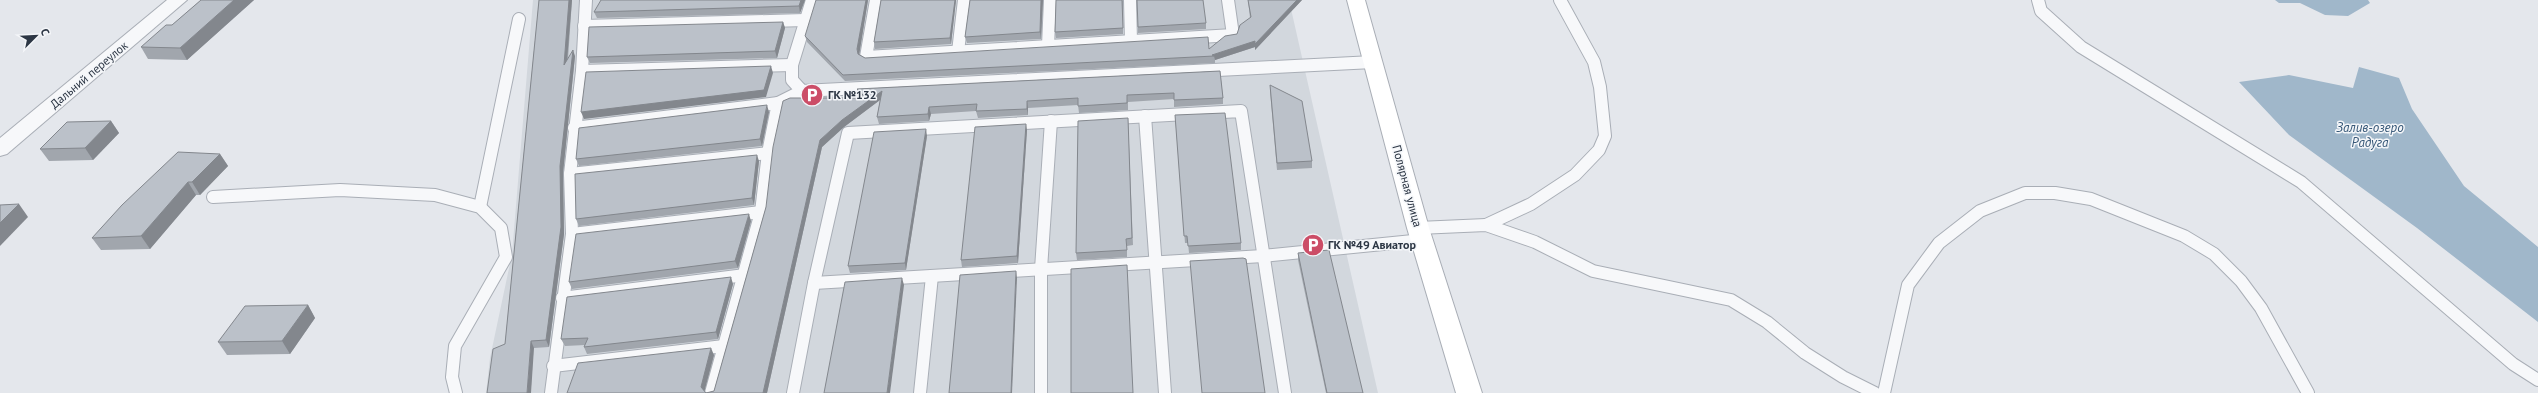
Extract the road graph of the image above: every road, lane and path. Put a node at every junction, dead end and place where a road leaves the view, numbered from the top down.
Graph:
1 (178, 0) edge
2 (586, 0) edge
3 (812, 0) edge
4 (876, 0) edge
5 (964, 0) edge
6 (1050, 0) edge
7 (1130, 0) edge
8 (1228, 0) edge
9 (1356, 0) edge
10 (1560, 0) edge
11 (2038, 0) edge
12 (519, 19) dead end
13 (805, 20) junction
14 (584, 26) junction
15 (1131, 41) junction
16 (1048, 46) junction
17 (958, 52) junction
18 (1373, 62) junction
19 (792, 65) junction
20 (582, 71) junction
21 (802, 91) junction
22 (778, 103) junction
23 (1145, 116) junction
24 (1051, 121) junction
25 (574, 128) junction
26 (0, 149) edge
27 (768, 153) junction
28 (570, 174) junction
29 (213, 197) dead end
30 (480, 208) junction
31 (761, 212) junction
32 (1486, 225) junction
33 (572, 234) junction
34 (1421, 234) junction
35 (1263, 256) junction
36 (1155, 262) junction
37 (1041, 269) junction
38 (744, 275) junction
39 (932, 276) junction
40 (814, 283) junction
41 (562, 298) junction
42 (724, 346) junction
43 (553, 366) junction
44 (2538, 380) edge
45 (456, 393) edge
46 (551, 393) edge
47 (710, 393) edge
48 (794, 393) edge
49 (920, 393) edge
50 (1041, 393) edge
51 (1165, 393) edge
52 (1285, 393) edge
53 (1469, 393) edge
54 (1876, 393) edge
55 (1884, 393) edge
56 (2308, 393) edge

1 - 26 street, Дальний переулок
2 - 14 lane
3 - 13 lane
4 - 17 lane
5 - 17 lane
6 - 16 lane
7 - 15 lane
8 - 15 lane
9 - 18 main road, Полярная улица
10 - 32 lane
11 - 44 lane
12 - 30 lane
13 - 14 lane
13 - 19 lane
14 - 20 lane
15 - 16 lane
16 - 17 lane
18 - 21 lane
18 - 34 main road, Полярная улица
19 - 20 lane
19 - 21 lane
20 - 25 lane
21 - 22 lane
22 - 25 lane
22 - 27 lane
23 - 24 lane
23 - 35 lane
23 - 36 lane
24 - 37 lane
24 - 40 lane
25 - 28 lane
27 - 28 lane
27 - 31 lane
28 - 33 lane
29 - 30 lane
30 - 45 lane
31 - 33 lane
31 - 38 lane
32 - 34 lane
32 - 54 lane
33 - 41 lane
34 - 35 lane
34 - 53 main road, Полярная улица
35 - 36 lane
35 - 52 lane
36 - 37 lane
36 - 51 lane
37 - 39 lane
37 - 50 lane
38 - 41 lane
38 - 42 lane
39 - 40 lane
39 - 49 lane
40 - 48 lane
41 - 43 lane
42 - 43 lane
42 - 47 lane
43 - 46 lane
55 - 56 lane

